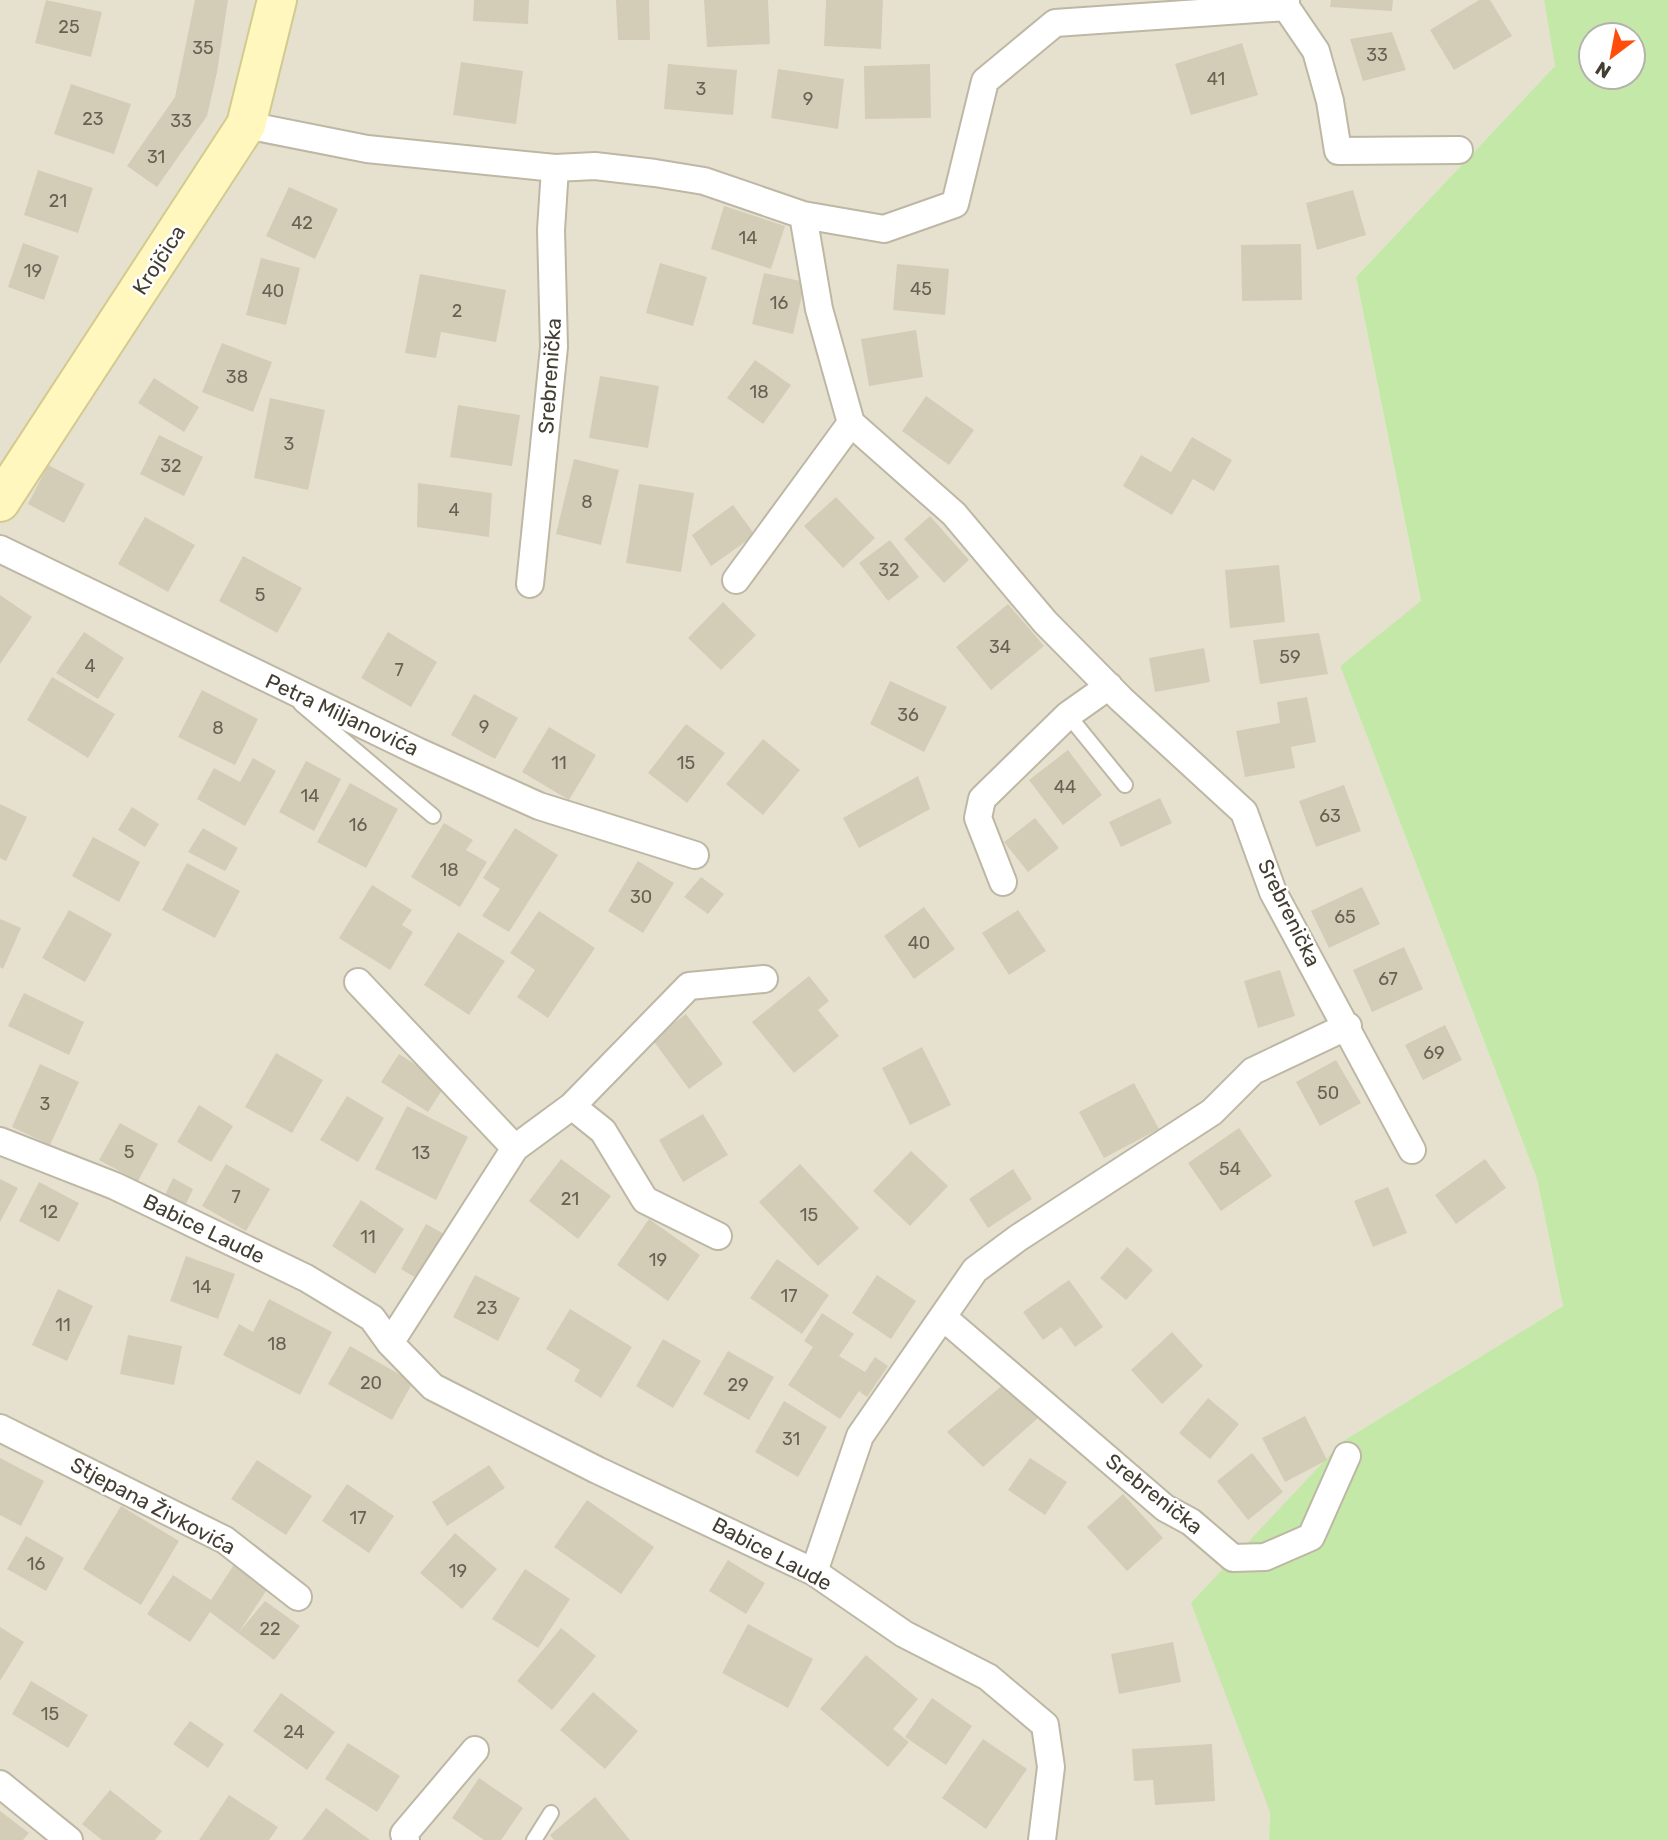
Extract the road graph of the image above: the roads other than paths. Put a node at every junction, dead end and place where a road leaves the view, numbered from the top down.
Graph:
1 (277, 0) edge
2 (1286, 4) edge
3 (246, 125) junction
4 (1459, 150) dead end
5 (555, 168) junction
6 (803, 215) junction
7 (851, 423) junction
8 (0, 502) edge
9 (0, 549) edge
10 (736, 580) dead end
11 (530, 584) dead end
12 (278, 685) junction
13 (1109, 686) junction
14 (1068, 715) junction
15 (1125, 785) dead end
16 (433, 816) dead end
17 (695, 855) dead end
18 (1003, 882) dead end
19 (764, 979) dead end
20 (358, 982) dead end
21 (1348, 1026) junction
22 (572, 1106) junction
23 (0, 1141) edge
24 (514, 1148) junction
25 (1412, 1150) dead end
26 (718, 1236) dead end
27 (944, 1318) junction
28 (390, 1343) junction
29 (0, 1427) edge
30 (1347, 1456) dead end
31 (814, 1572) junction
32 (298, 1597) dead end
33 (475, 1750) dead end
34 (0, 1784) edge
35 (551, 1813) dead end
36 (69, 1840) edge
37 (406, 1840) edge
38 (534, 1840) edge
39 (1042, 1840) edge

1 - 3 main road, Krojčica
2 - 4 street
2 - 6 street
3 - 5 street
3 - 8 main road, Krojčica
5 - 6 street
5 - 11 street, Srebrenička
6 - 7 street
7 - 10 street
7 - 13 street, Srebrenička
9 - 12 street, Petra Miljanovića
12 - 16 lane
12 - 17 street, Petra Miljanovića
13 - 14 street
13 - 21 street, Srebrenička
14 - 15 lane
14 - 18 street
19 - 22 street
20 - 24 street
21 - 25 street, Srebrenička
21 - 27 street
22 - 24 street
22 - 26 street
23 - 28 street, Babice Laude
24 - 28 street
27 - 30 street, Srebrenička
27 - 31 street
28 - 31 street, Babice Laude
29 - 32 street, Stjepana Živkovića
31 - 39 street, Babice Laude
33 - 37 street
34 - 36 street
35 - 38 lane

